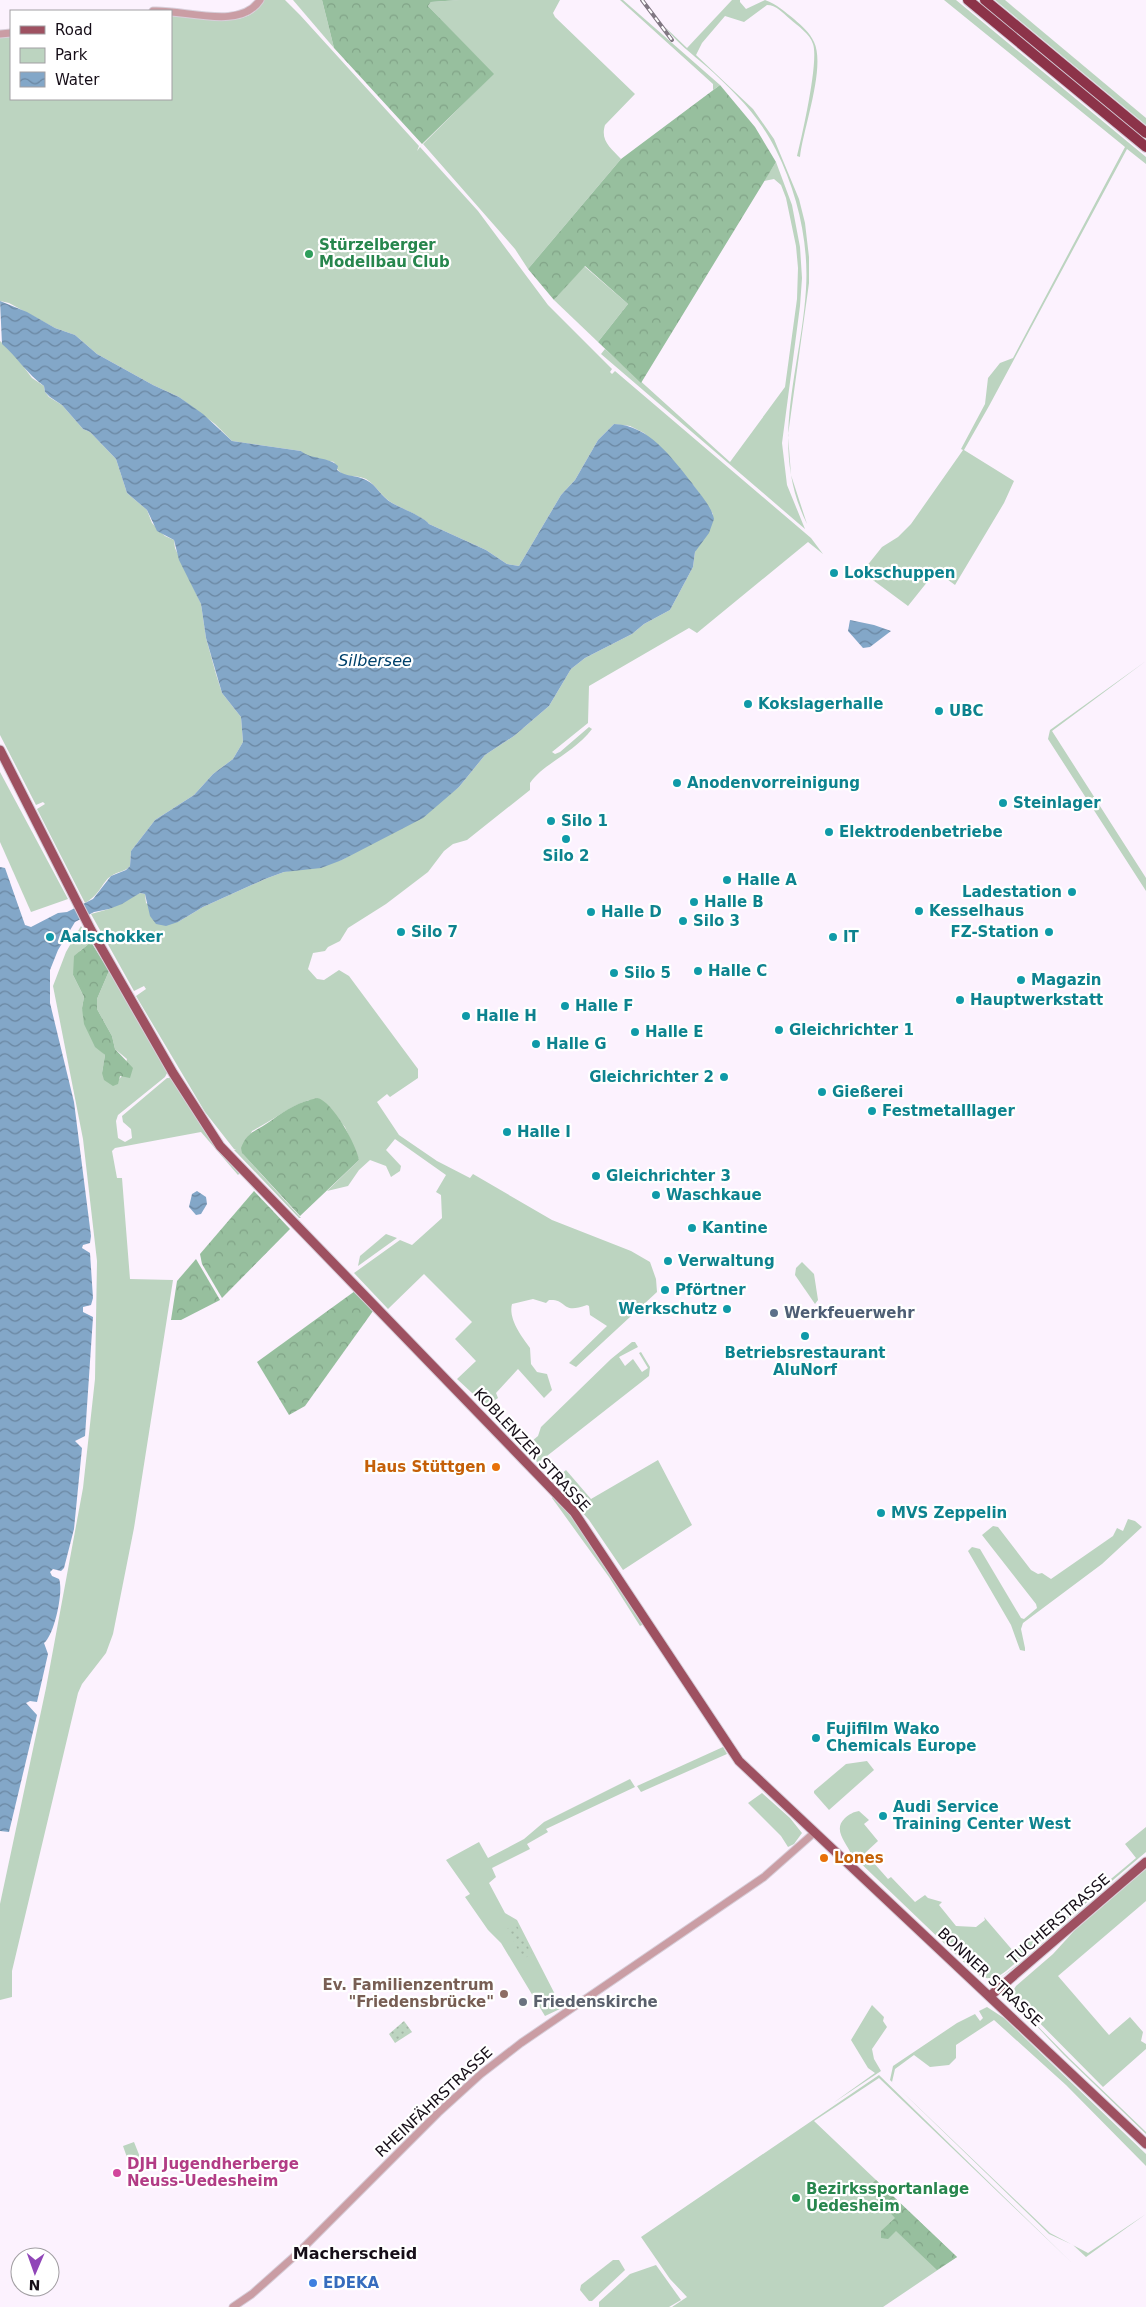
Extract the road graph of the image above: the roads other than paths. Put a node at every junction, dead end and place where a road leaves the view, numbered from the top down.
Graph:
1 (260, 0) edge
2 (968, 0) edge
3 (984, 0) edge
4 (172, 12) edge
5 (1146, 134) edge
6 (1146, 148) edge
7 (0, 750) edge
8 (815, 1832) junction
9 (1146, 1862) edge
10 (990, 1996) junction
11 (1146, 2144) edge
12 (233, 2307) edge

1 - 4 street
2 - 6 highway
3 - 5 highway
7 - 8 main road, KOBLENZER STRASSE
8 - 10 main road, BONNER STRASSE
8 - 12 street, RHEINFÄHRSTRASSE
9 - 10 main road, TUCHERSTRASSE
10 - 11 main road, BONNER STRASSE

